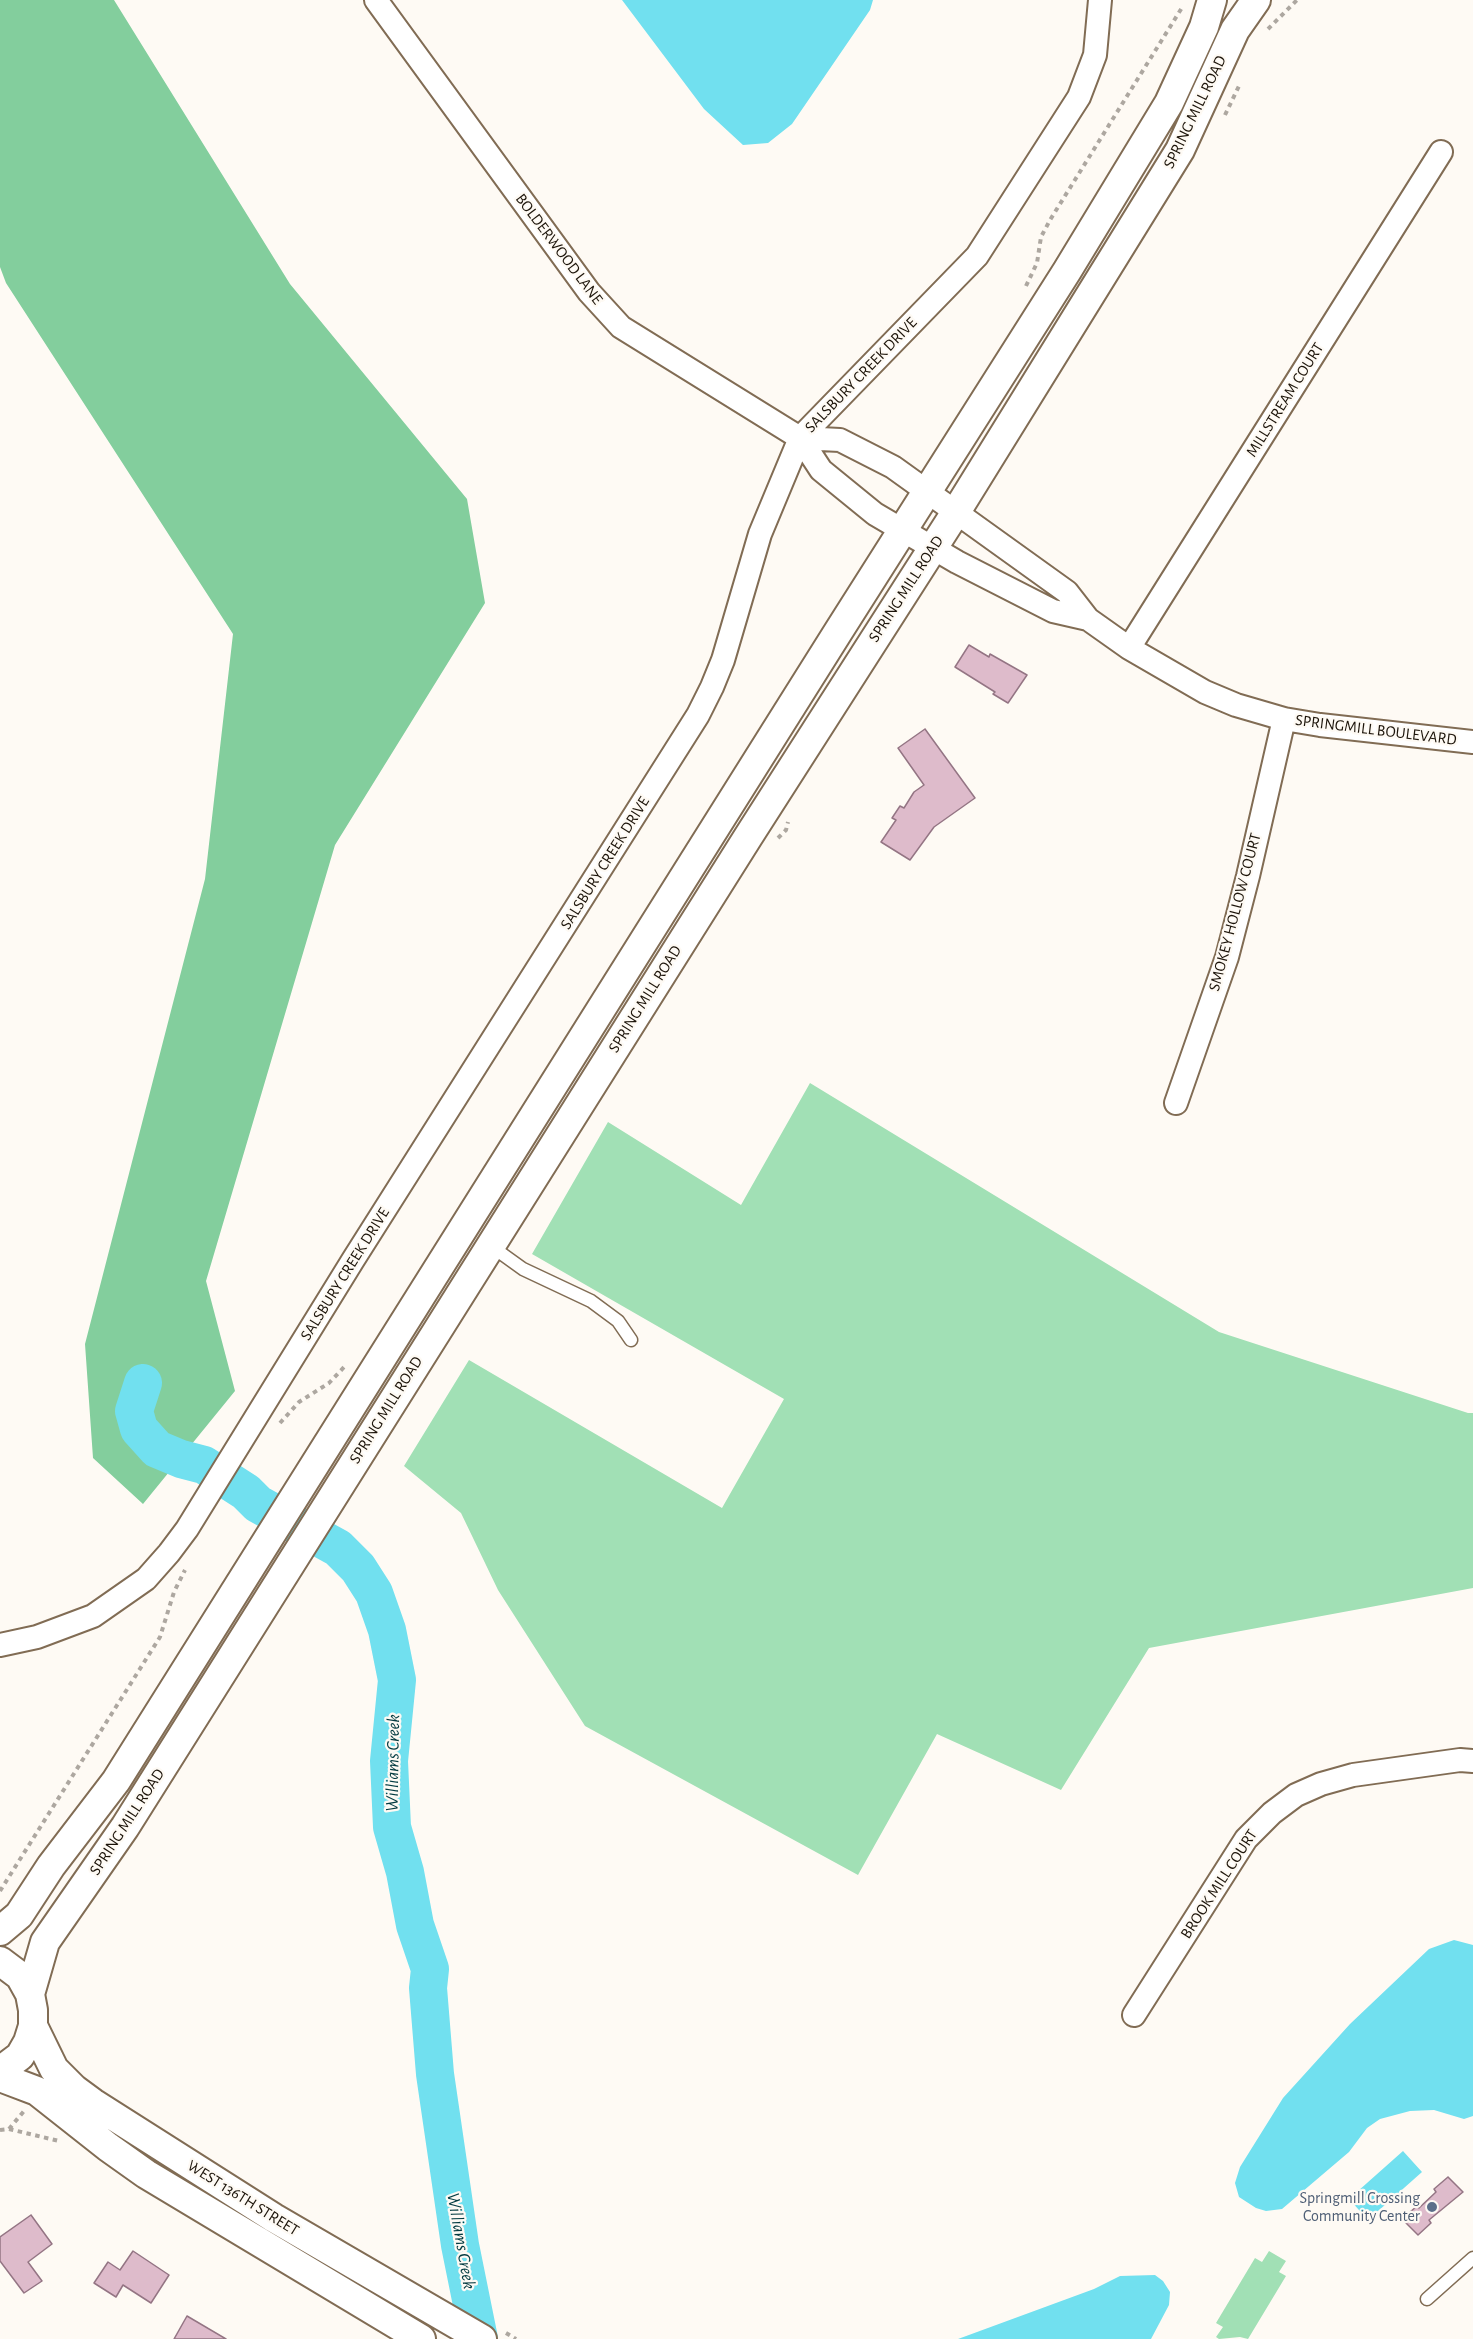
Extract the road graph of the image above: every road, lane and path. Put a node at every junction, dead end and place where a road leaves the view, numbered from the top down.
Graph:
1 (376, 0) edge
2 (1100, 0) edge
3 (1187, 0) edge
4 (1212, 0) edge
5 (1256, 0) edge
6 (1297, 0) edge
7 (1269, 28) dead end
8 (1441, 152) dead end
9 (1026, 287) dead end
10 (800, 438) junction
11 (943, 502) junction
12 (918, 539) junction
13 (1088, 619) junction
14 (1129, 648) junction
15 (1284, 719) junction
16 (1473, 742) edge
17 (1176, 1103) dead end
18 (490, 1246) junction
19 (631, 1340) dead end
20 (348, 1363) dead end
21 (277, 1426) dead end
22 (188, 1564) dead end
23 (0, 1645) edge
24 (1473, 1761) edge
25 (0, 1891) edge
26 (0, 1931) edge
27 (0, 1961) edge
28 (30, 1994) junction
29 (1134, 2015) dead end
30 (33, 2026) junction
31 (0, 2071) edge
32 (0, 2076) edge
33 (27, 2107) dead end
34 (0, 2130) edge
35 (1473, 2258) edge
36 (1427, 2299) dead end
37 (495, 2336) edge
38 (422, 2339) edge
39 (516, 2339) edge

1 - 10 street, BOLDERWOOD LANE
2 - 10 street, SALSBURY CREEK DRIVE
3 - 9 path
4 - 11 street, SPRING MILL ROAD
5 - 11 street, SPRING MILL ROAD
6 - 7 path
8 - 14 street, MILLSTREAM COURT
10 - 11 street, BOLDERWOOD LANE
10 - 12 street, BOLDERWOOD LANE
10 - 23 street, SALSBURY CREEK DRIVE
11 - 12 street, SPRING MILL ROAD
11 - 13 street, SPRINGMILL BOULEVARD
12 - 13 street, SPRINGMILL BOULEVARD
12 - 18 street, SPRING MILL ROAD
12 - 26 street, SPRING MILL ROAD
13 - 14 street, SPRINGMILL BOULEVARD
14 - 15 street, SPRINGMILL BOULEVARD
15 - 16 street, SPRINGMILL BOULEVARD
15 - 17 street, SMOKEY HOLLOW COURT
18 - 19 lane
18 - 28 street, SPRING MILL ROAD
20 - 21 path
22 - 25 path
24 - 29 street, BROOK MILL COURT
27 - 28 street
28 - 30 street
30 - 31 street
30 - 37 street, WEST 136TH STREET
32 - 38 street, WEST 136TH STREET
33 - 34 path
35 - 36 lane
37 - 39 path

